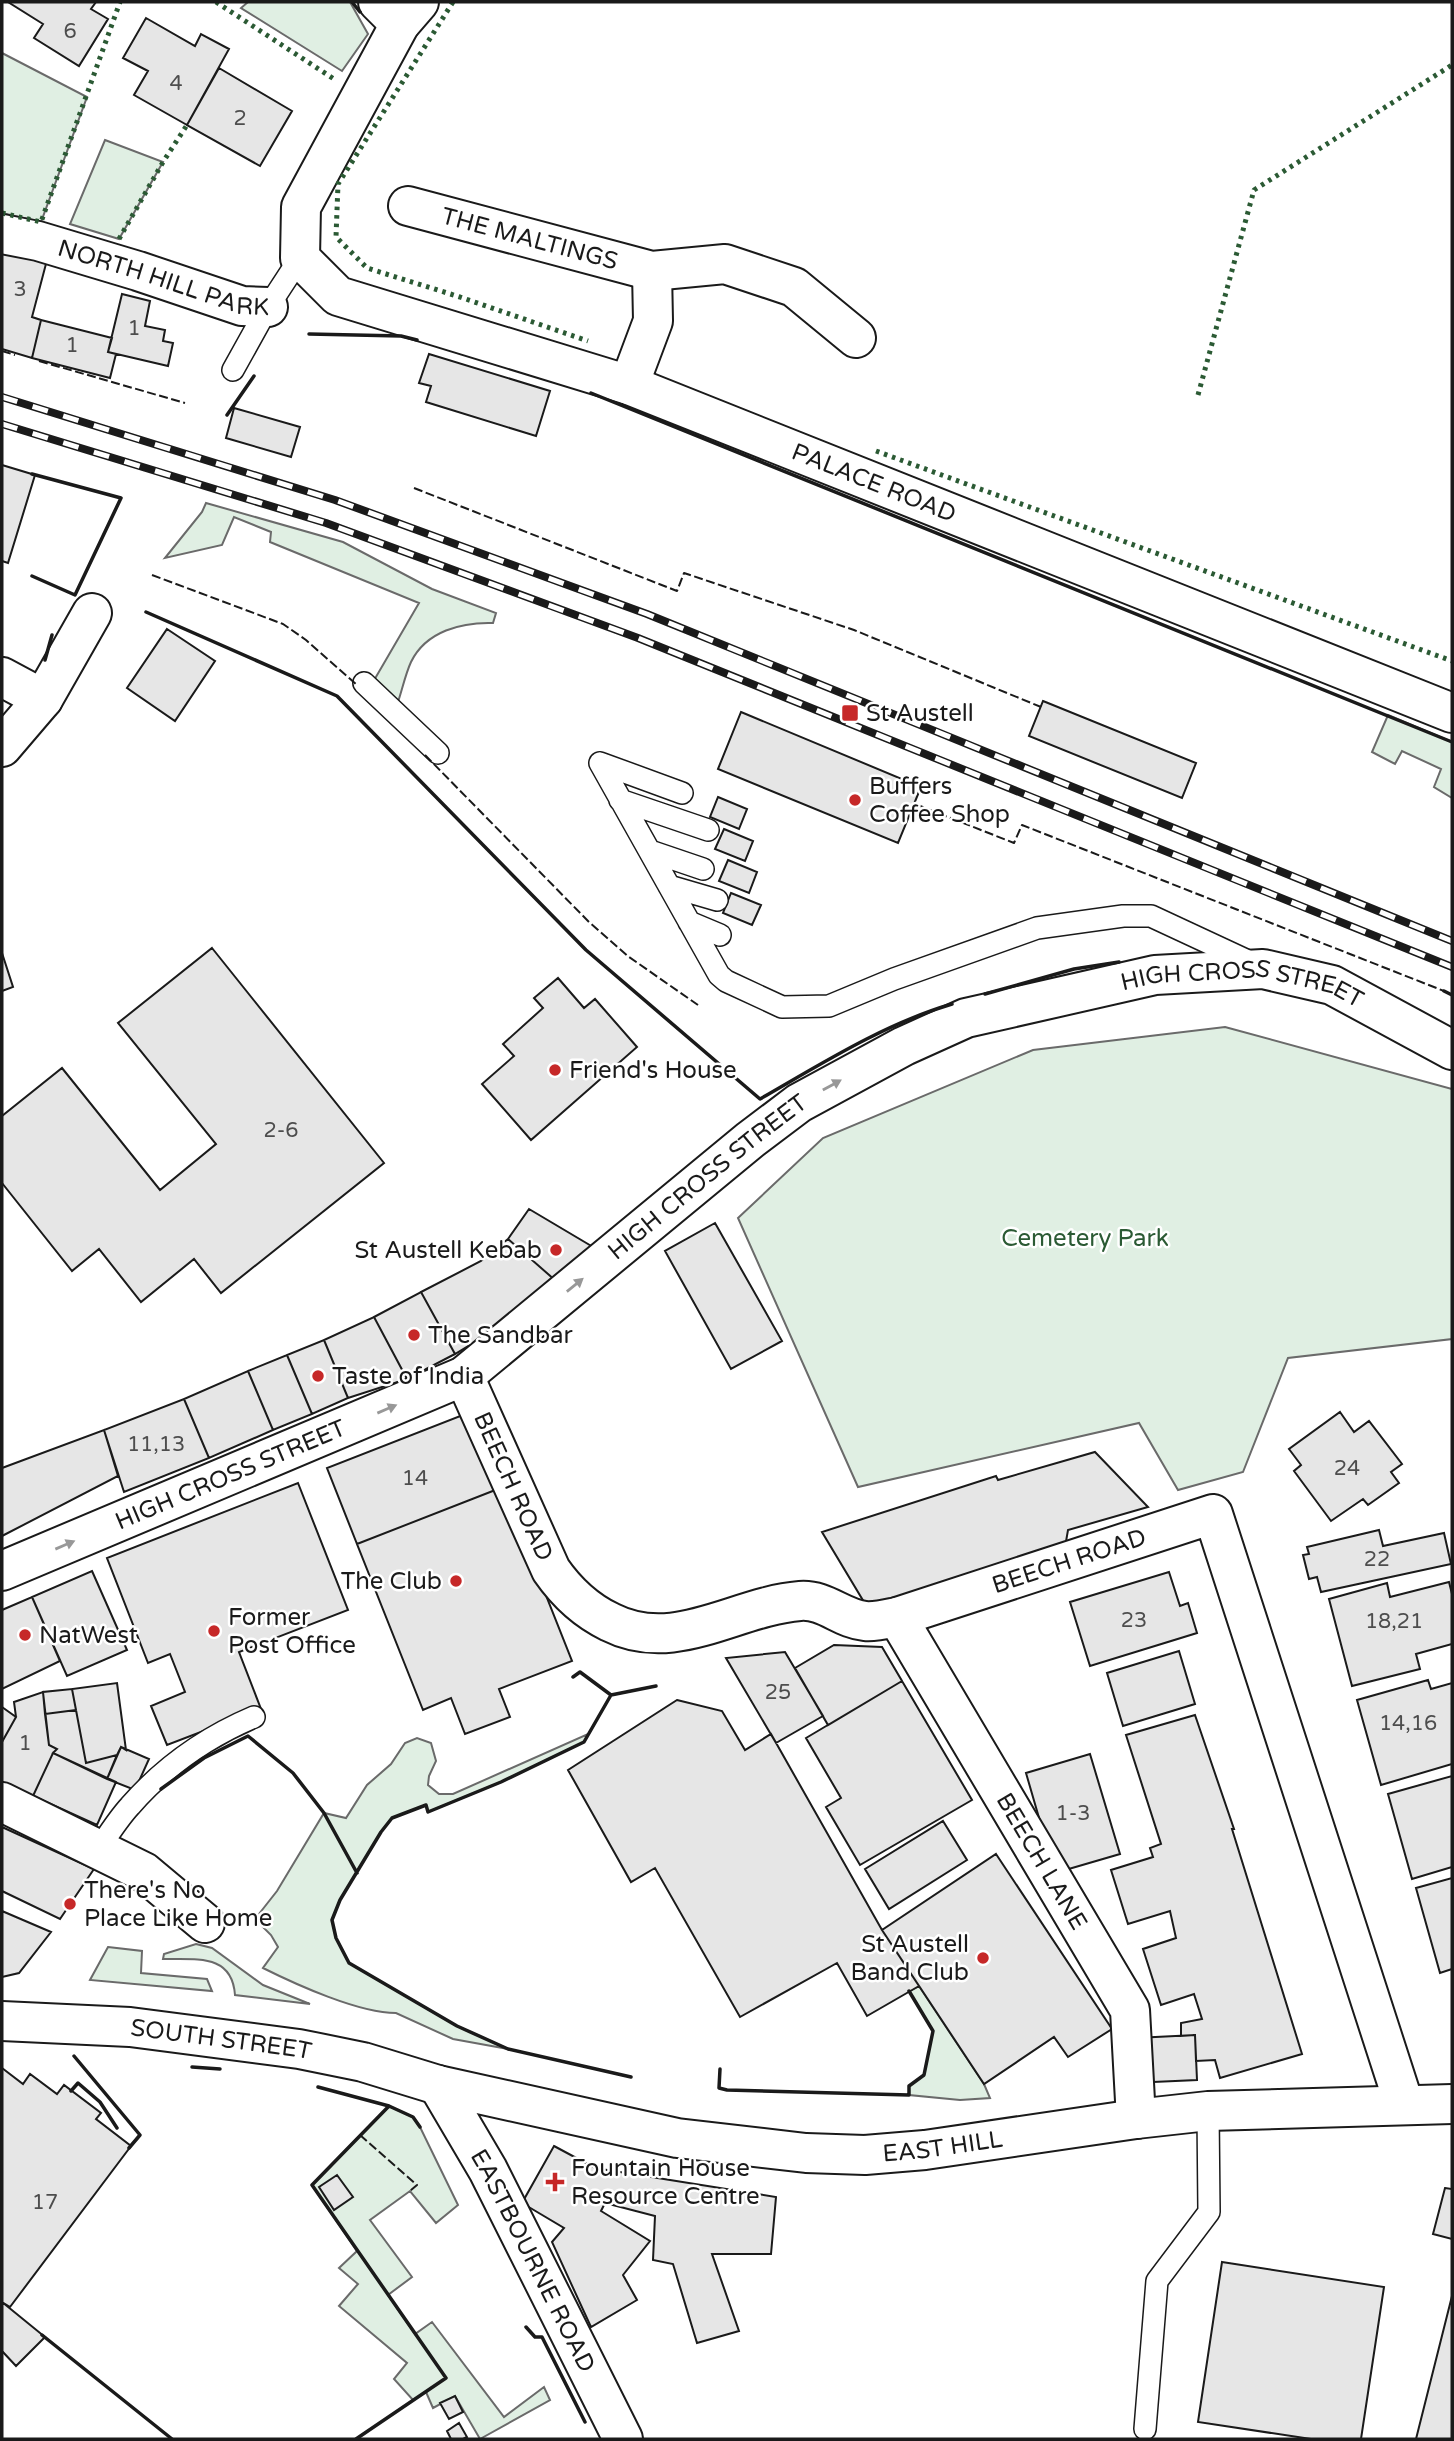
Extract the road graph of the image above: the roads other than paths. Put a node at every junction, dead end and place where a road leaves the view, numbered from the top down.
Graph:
1 (399, 9) edge
2 (408, 206) dead end
3 (2, 233) edge
4 (300, 258) junction
5 (652, 271) junction
6 (268, 307) junction
7 (856, 338) dead end
8 (233, 370) dead end
9 (629, 385) junction
10 (92, 614) dead end
11 (2, 677) edge
12 (364, 683) dead end
13 (43, 699) junction
14 (1452, 713) edge
15 (2, 747) edge
16 (438, 753) dead end
17 (682, 793) dead end
18 (620, 800) junction
19 (708, 830) dead end
20 (650, 851) junction
21 (703, 869) dead end
22 (669, 886) junction
23 (717, 900) dead end
24 (689, 922) junction
25 (720, 935) dead end
26 (1263, 969) junction
27 (1452, 1050) edge
28 (464, 1376) junction
29 (2, 1572) edge
30 (897, 1618) junction
31 (254, 1717) dead end
32 (2, 1801) edge
33 (98, 1850) junction
34 (205, 1923) dead end
35 (2, 2021) edge
36 (438, 2085) junction
37 (1404, 2104) junction
38 (1452, 2104) edge
39 (1208, 2111) junction
40 (1136, 2119) junction
41 (1145, 2429) dead end
42 (623, 2439) edge

1 - 4 street
2 - 5 street, THE MALTINGS
3 - 6 street, NORTH HILL PARK
4 - 6 lane, NORTH HILL PARK
4 - 9 street, PALACE ROAD
5 - 7 street, THE MALTINGS
5 - 9 street, THE MALTINGS
6 - 8 lane
9 - 14 street, PALACE ROAD
10 - 13 street
11 - 13 street
12 - 16 lane
13 - 15 street
17 - 18 lane
18 - 19 lane
18 - 20 lane
20 - 21 lane
20 - 22 lane
22 - 23 lane
22 - 24 lane
24 - 25 lane
24 - 26 lane
26 - 27 street, HIGH CROSS STREET
28 -> 26 street, HIGH CROSS STREET
29 -> 28 street, HIGH CROSS STREET
28 - 30 street, BEECH ROAD
30 - 37 street, BEECH ROAD
30 - 40 street, BEECH LANE
31 - 33 lane
32 - 33 street
33 - 34 street
35 - 36 street, SOUTH STREET
36 - 40 street, EAST HILL
36 - 42 street, EASTBOURNE ROAD
37 - 38 street, EAST HILL
37 - 39 street, EAST HILL
39 - 40 street, EAST HILL
39 - 41 lane

